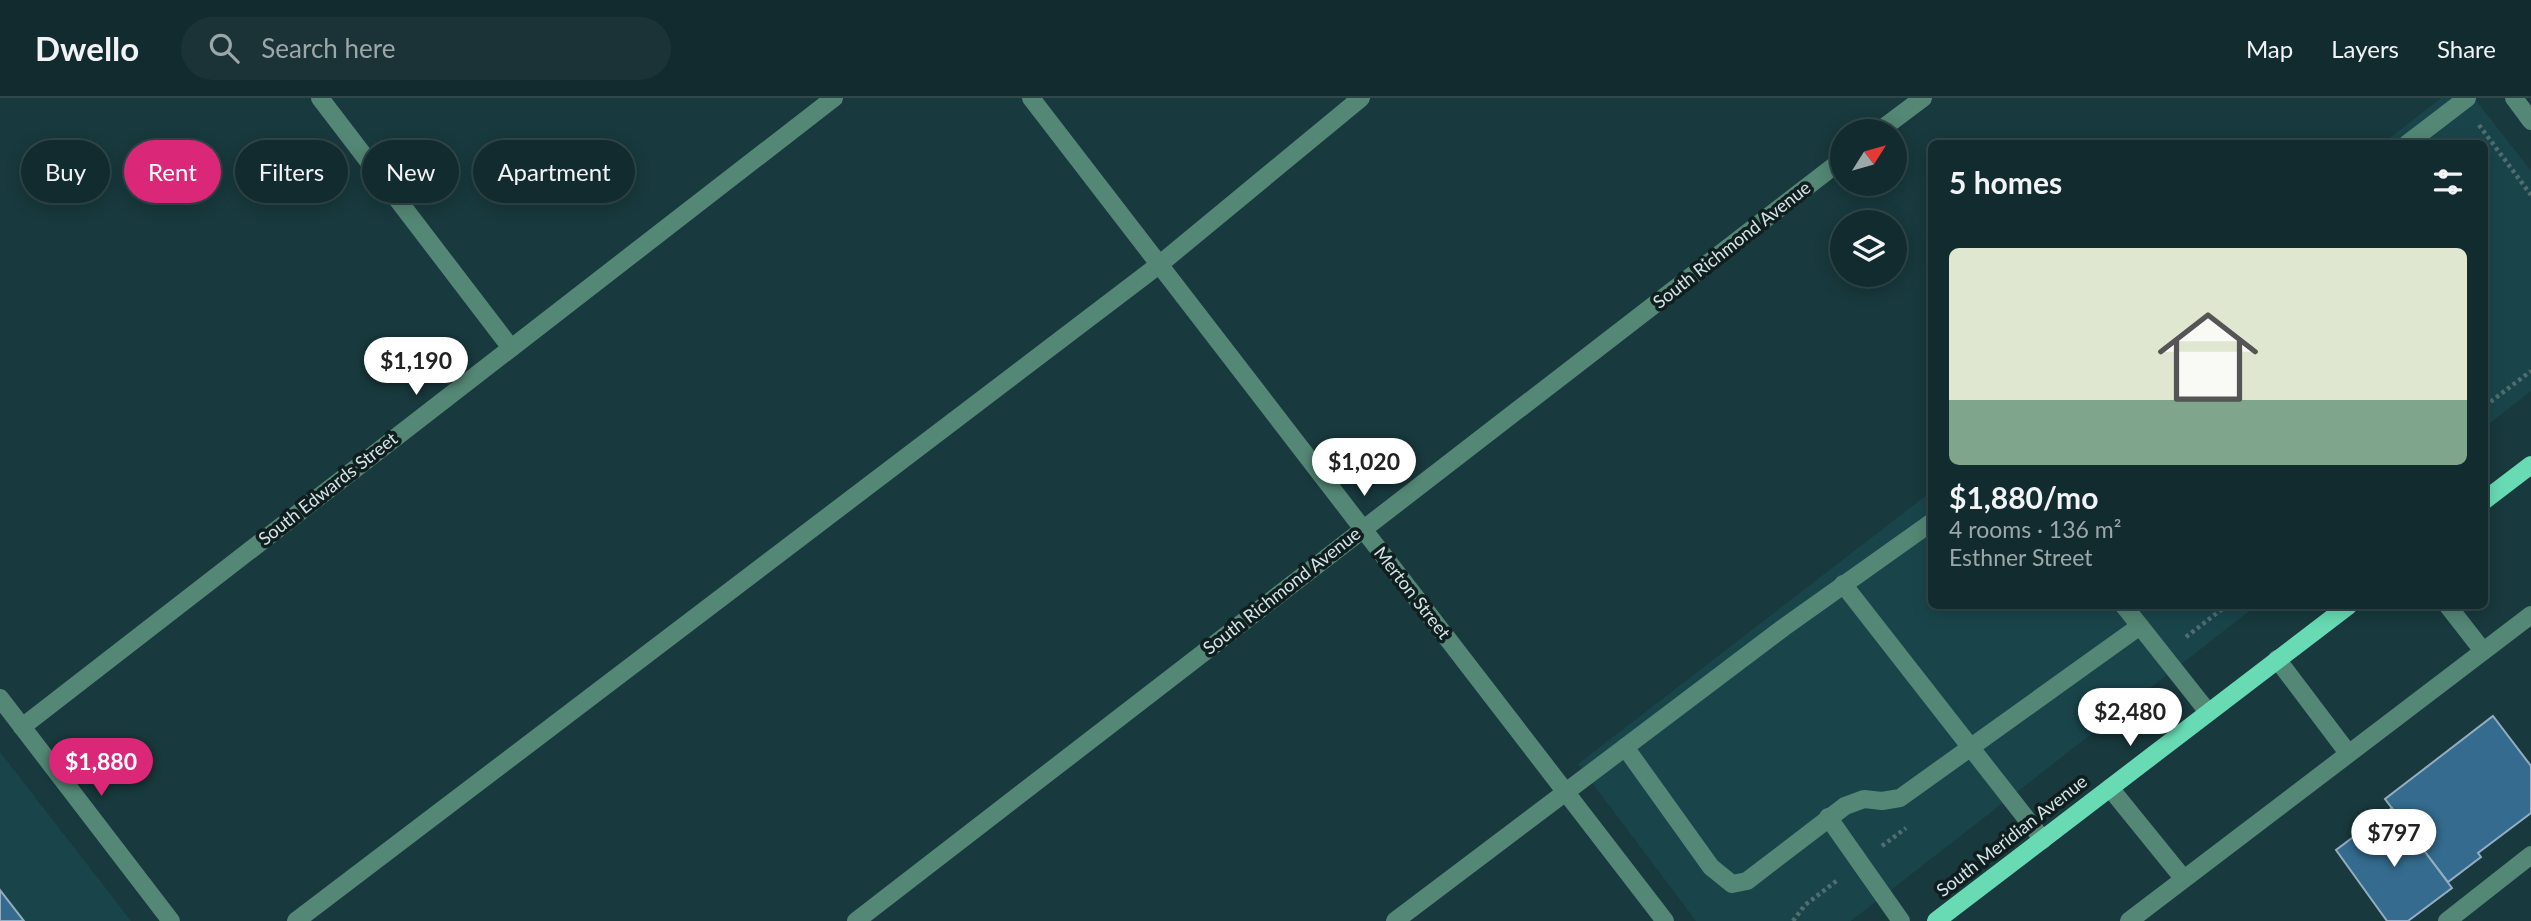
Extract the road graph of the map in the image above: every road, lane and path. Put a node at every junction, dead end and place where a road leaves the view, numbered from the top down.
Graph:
1 (320, 98) edge
2 (834, 98) edge
3 (1031, 98) edge
4 (1361, 98) edge
5 (1923, 98) edge
6 (2514, 98) edge
7 (2464, 100) edge
8 (1896, 119) edge
9 (2531, 121) edge
10 (2412, 140) edge
11 (1830, 169) edge
12 (2531, 195) edge
13 (1160, 264) junction
14 (511, 348) junction
15 (2531, 371) edge
16 (2488, 404) edge
17 (2531, 465) edge
18 (2488, 498) edge
19 (1928, 525) edge
20 (1363, 528) junction
21 (1843, 584) junction
22 (2126, 609) edge
23 (2344, 609) edge
24 (2450, 609) edge
25 (2529, 621) edge
26 (2140, 626) junction
27 (2483, 651) junction
28 (2277, 659) junction
29 (0, 698) edge
30 (2208, 712) junction
31 (22, 727) junction
32 (1625, 747) junction
33 (1972, 749) junction
34 (2348, 753) junction
35 (2110, 788) junction
36 (1565, 792) junction
37 (1828, 817) junction
38 (2043, 840) junction
39 (2531, 855) edge
40 (2183, 878) junction
41 (172, 921) edge
42 (296, 921) edge
43 (856, 921) edge
44 (1395, 921) edge
45 (1665, 921) edge
46 (1900, 921) edge
47 (1936, 921) edge
48 (2129, 921) edge
49 (2447, 921) edge

1 - 14 street
2 - 14 street, South Edwards Street
3 - 13 street, Merton Street
4 - 13 street
5 - 8 street
6 - 9 street
7 - 10 street
7 - 12 path
11 - 20 street, South Richmond Avenue
13 - 20 street, Merton Street
13 - 42 street
14 - 31 street, South Edwards Street
15 - 16 path
17 - 18 main road
19 - 21 street
20 - 36 street, Merton Street
20 - 43 street, South Richmond Avenue
21 - 32 street
21 - 33 street
22 - 26 street
23 - 28 main road, South Meridian Avenue
24 - 27 street
25 - 27 street
26 - 30 street
26 - 33 street
27 - 34 street
28 - 30 main road, South Meridian Avenue
28 - 34 street
29 - 31 street
30 - 35 main road, South Meridian Avenue
31 - 41 street
32 - 36 street
32 - 37 street
33 - 37 street
33 - 38 street
34 - 40 street
35 - 38 main road, South Meridian Avenue
35 - 40 street
36 - 44 street
36 - 45 street, Merton Street
37 - 46 street
38 - 47 main road, South Meridian Avenue
39 - 49 street
40 - 48 street

